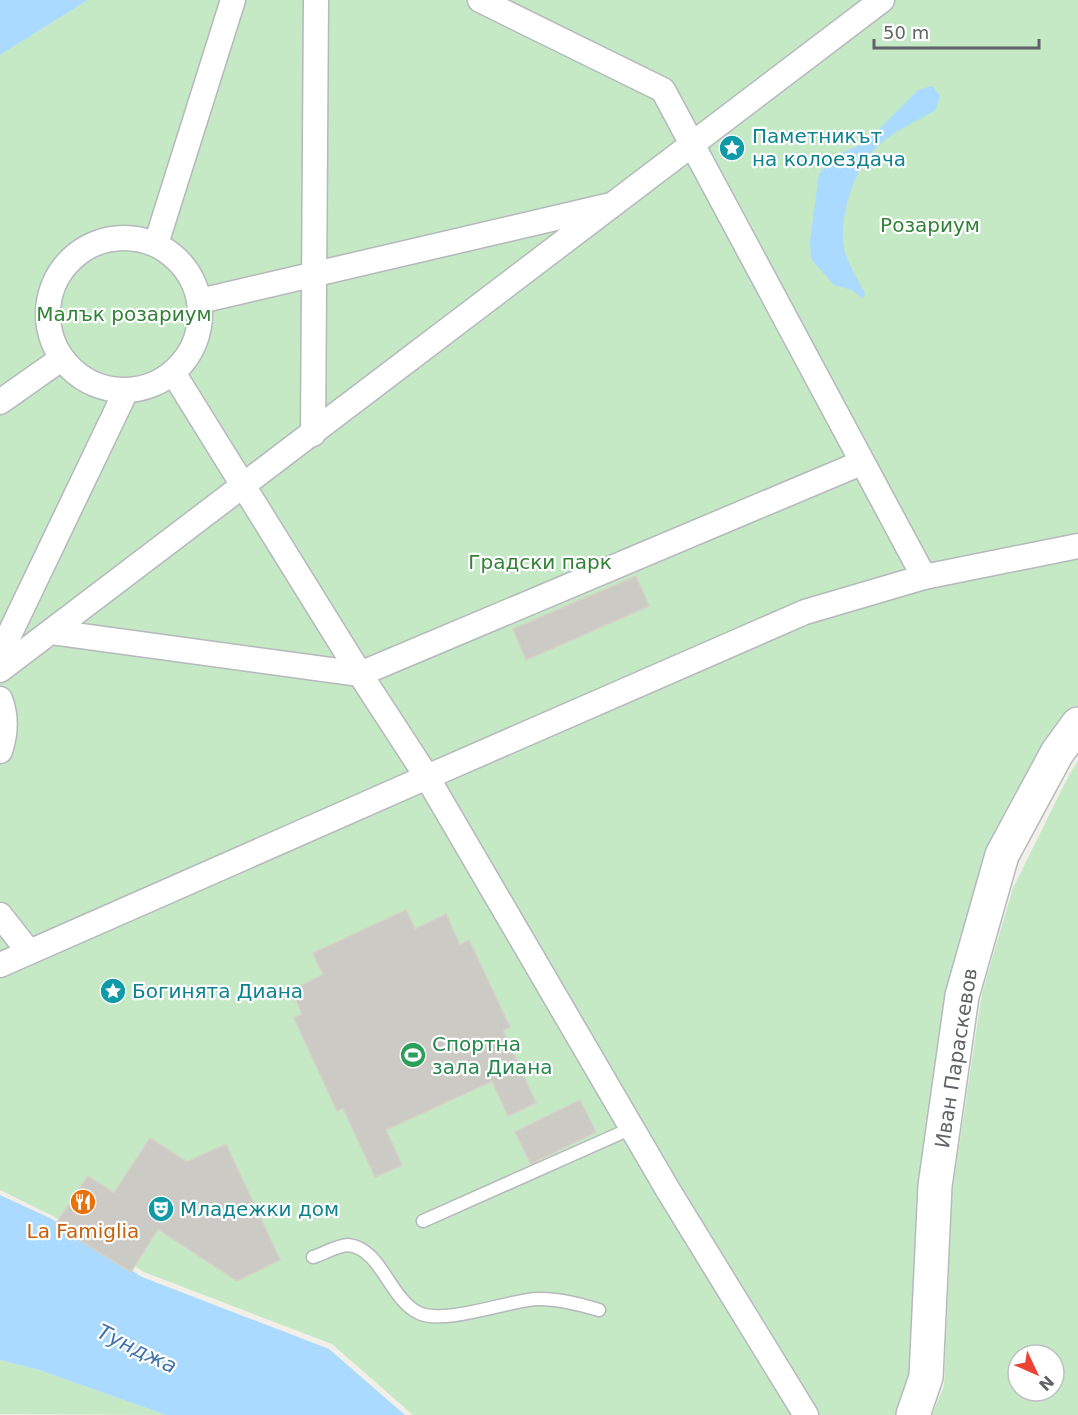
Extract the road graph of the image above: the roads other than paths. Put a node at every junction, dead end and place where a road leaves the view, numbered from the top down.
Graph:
1 (233, 0) edge
2 (316, 0) edge
3 (480, 0) edge
4 (882, 0) edge
5 (692, 145) junction
6 (615, 204) junction
7 (156, 244) junction
8 (313, 275) junction
9 (200, 301) junction
10 (61, 359) junction
11 (174, 374) junction
12 (126, 391) junction
13 (0, 402) edge
14 (313, 434) junction
15 (861, 463) junction
16 (243, 487) junction
17 (1078, 546) edge
18 (924, 578) junction
19 (52, 632) junction
20 (0, 654) edge
21 (0, 670) edge
22 (360, 674) junction
23 (0, 699) edge
24 (1078, 724) edge
25 (0, 751) edge
26 (427, 777) junction
27 (0, 915) edge
28 (29, 952) junction
29 (0, 965) edge
30 (632, 1128) junction
31 (423, 1221) dead end
32 (314, 1257) dead end
33 (599, 1310) dead end
34 (806, 1415) edge
35 (913, 1415) edge

1 - 7 street
2 - 8 street
3 - 5 street
4 - 5 street
5 - 6 street
5 - 15 street
6 - 8 street
6 - 14 street
7 - 9 street
7 - 10 street
8 - 9 street
8 - 14 street
9 - 11 street
10 - 12 street
10 - 13 street
11 - 12 street
11 - 16 street
12 - 20 street
14 - 16 street
15 - 18 street
15 - 22 street
16 - 19 street
16 - 22 street
17 - 18 street
18 - 26 street
19 - 21 street
19 - 22 street
22 - 26 street
23 - 25 street
24 - 35 street, Иван Параскевов
26 - 28 street
26 - 30 street
27 - 28 street
28 - 29 street
30 - 31 lane
30 - 34 street
32 - 33 lane

